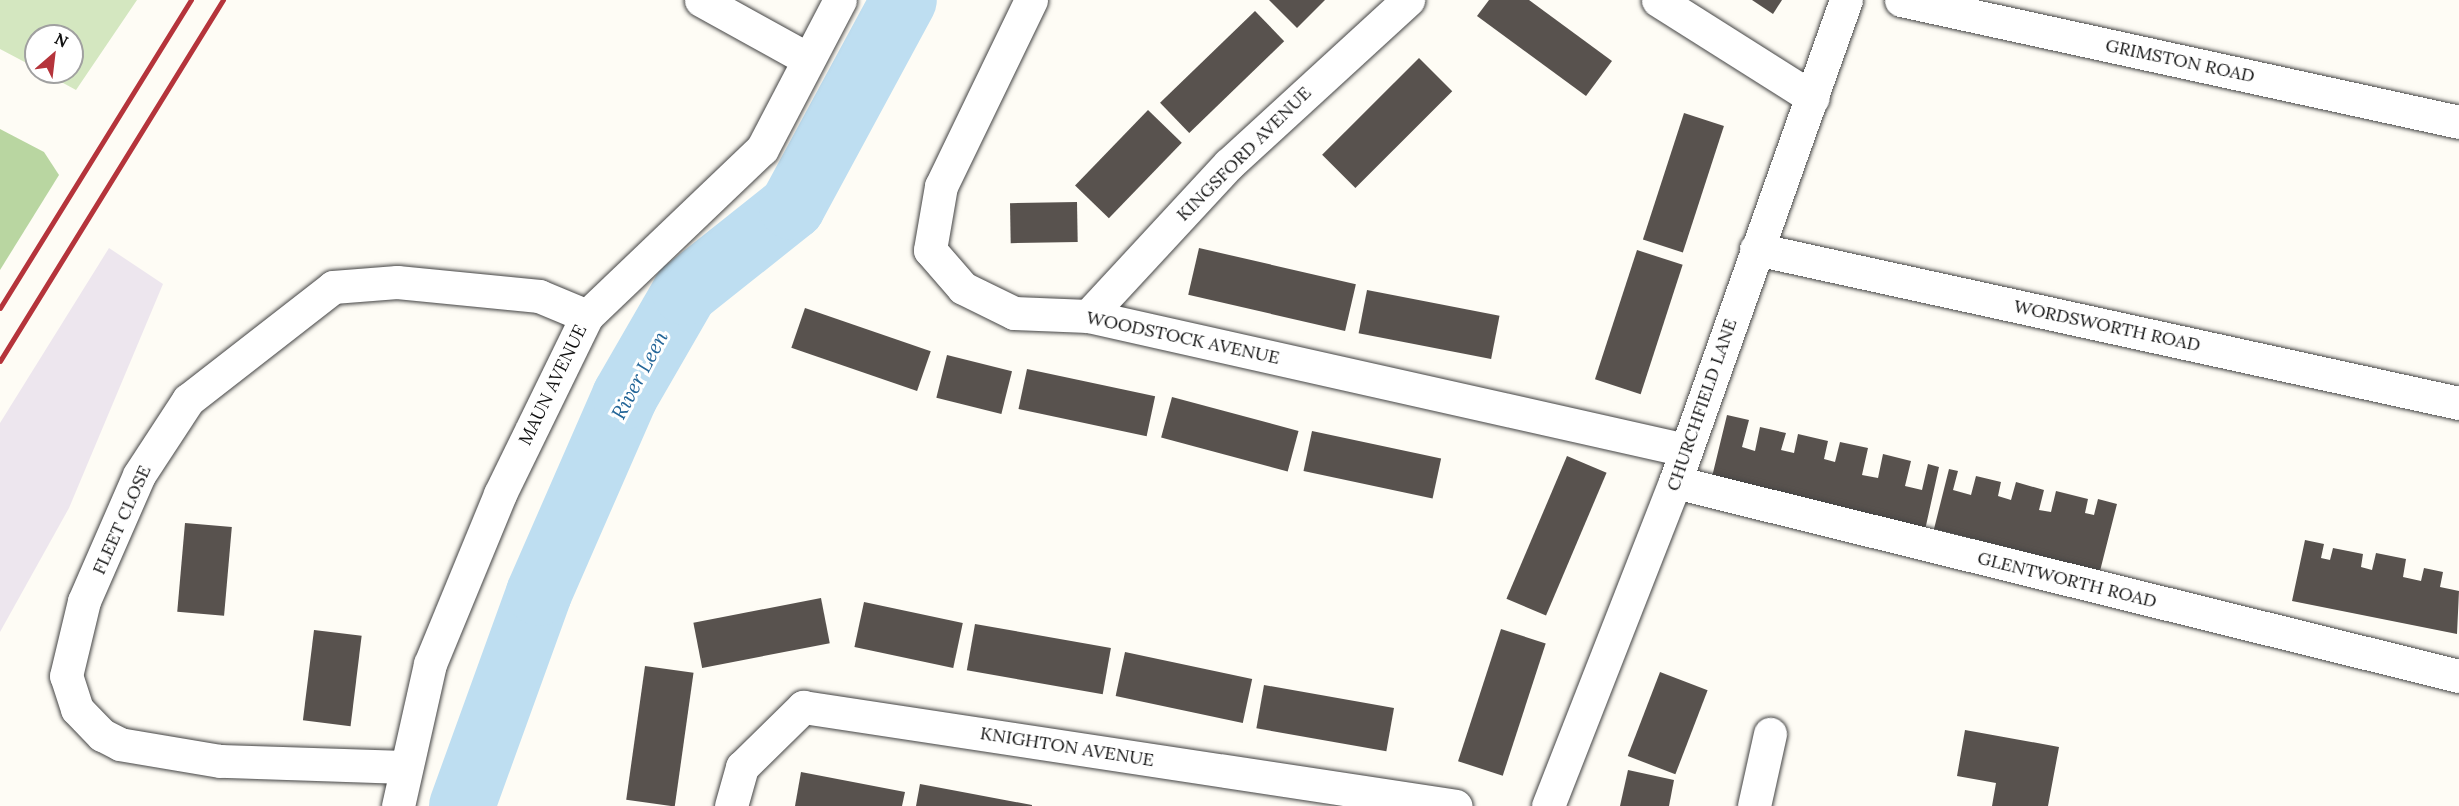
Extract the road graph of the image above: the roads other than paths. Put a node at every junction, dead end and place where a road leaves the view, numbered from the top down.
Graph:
1 (701, 0) edge
2 (840, 0) edge
3 (1031, 0) edge
4 (1408, 0) edge
5 (1658, 0) edge
6 (1846, 0) edge
7 (1901, 0) edge
8 (808, 58) junction
9 (1813, 98) junction
10 (2459, 122) edge
11 (1756, 249) junction
12 (587, 316) junction
13 (1088, 316) junction
14 (2459, 404) edge
15 (1686, 450) junction
16 (1675, 482) junction
17 (2459, 676) edge
18 (1770, 734) dead end
19 (405, 767) junction
20 (398, 806) edge
21 (731, 806) edge
22 (1456, 806) edge
23 (1548, 806) edge
24 (1754, 806) edge

1 - 8 street
2 - 8 street, MAUN AVENUE
3 - 13 street, WOODSTOCK AVENUE
4 - 13 street, KINGSFORD AVENUE
5 - 9 street
6 - 9 street, CHURCHFIELD LANE
7 - 10 street, GRIMSTON ROAD
8 - 12 street, MAUN AVENUE
9 - 11 street, CHURCHFIELD LANE
11 - 14 street, WORDSWORTH ROAD
11 - 15 street, CHURCHFIELD LANE
12 - 19 street, MAUN AVENUE
12 - 19 street, FLEET CLOSE
13 - 15 street, WOODSTOCK AVENUE
15 - 16 street, CHURCHFIELD LANE
16 - 17 street, GLENTWORTH ROAD
16 - 23 street, CHURCHFIELD LANE
18 - 24 street
19 - 20 street, MAUN AVENUE
21 - 22 street, KNIGHTON AVENUE

